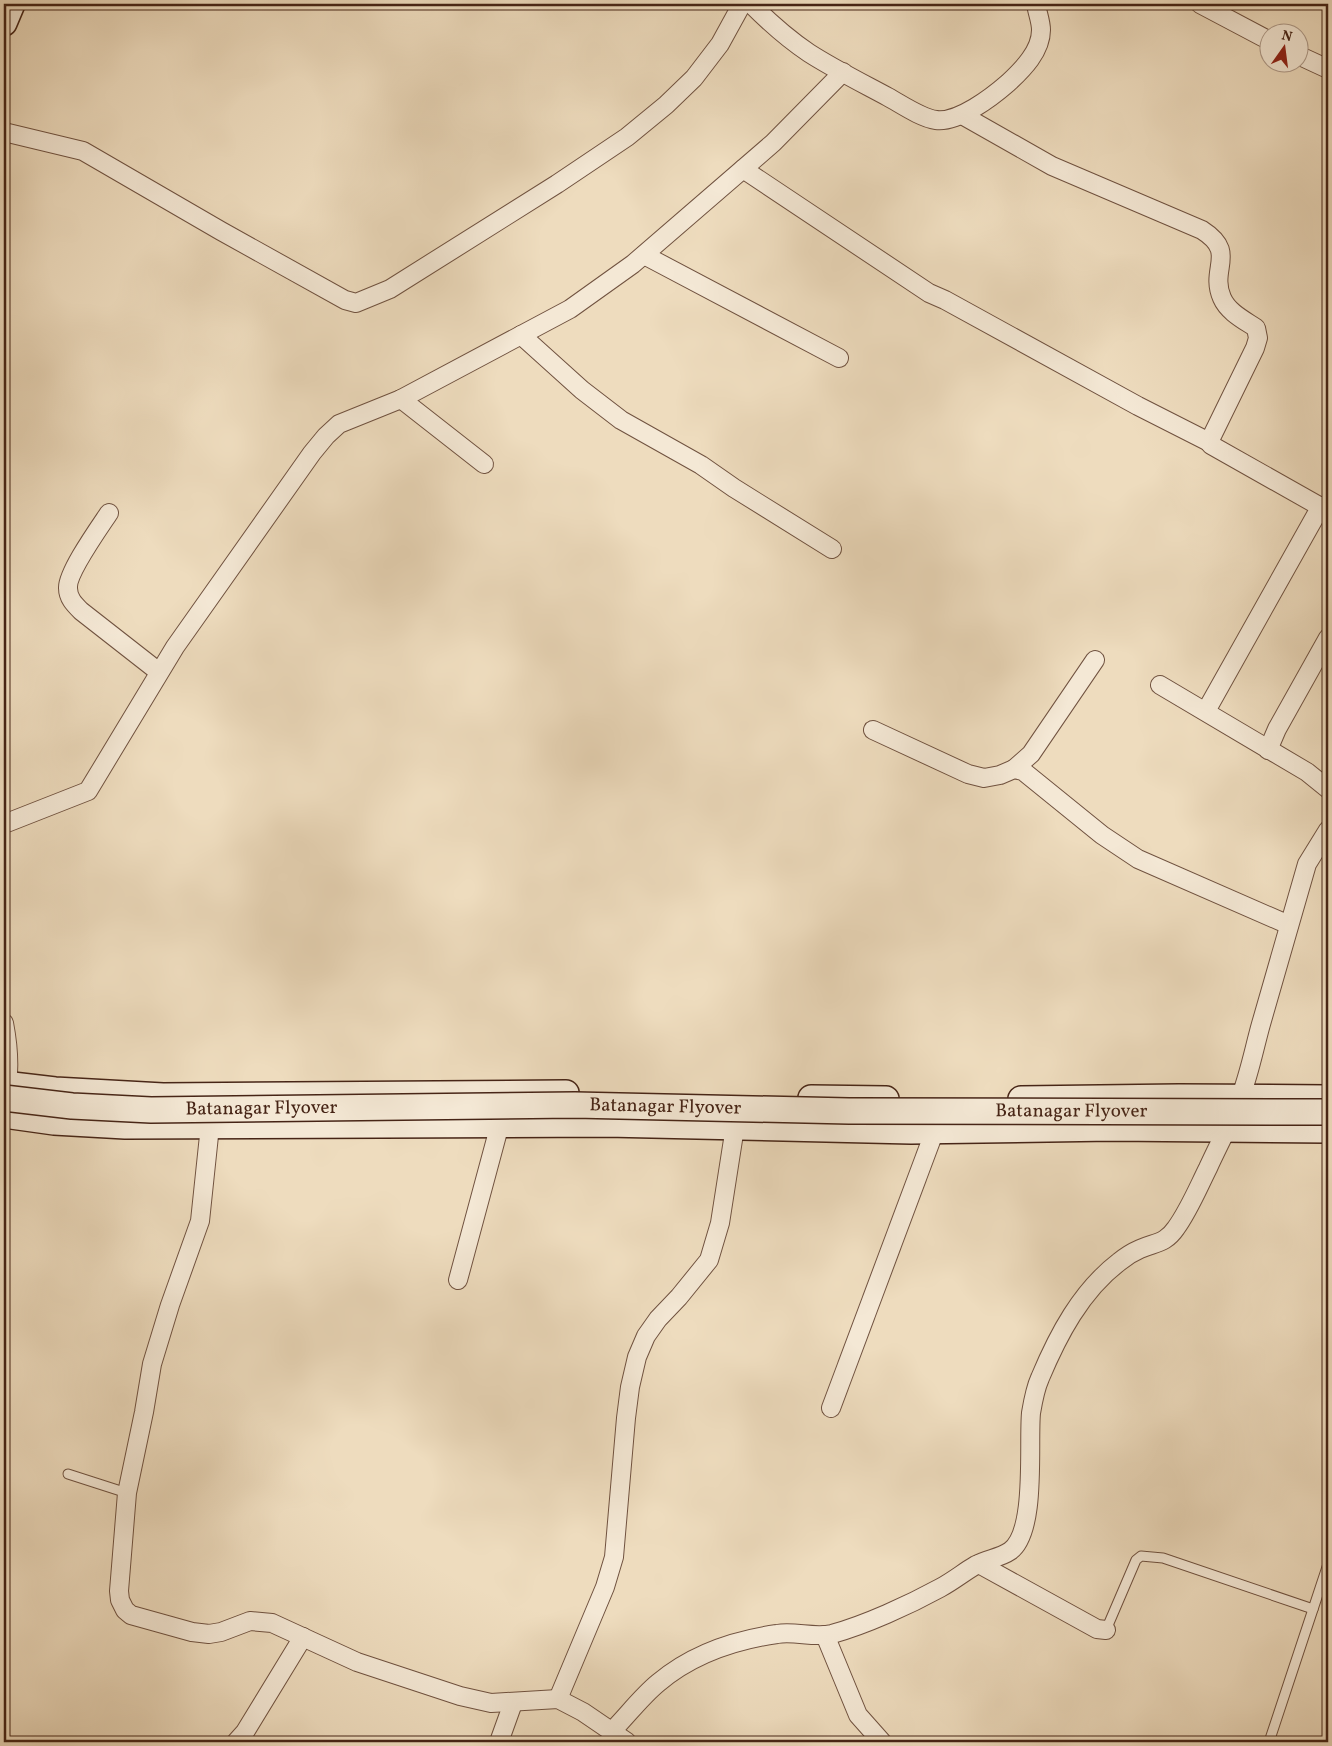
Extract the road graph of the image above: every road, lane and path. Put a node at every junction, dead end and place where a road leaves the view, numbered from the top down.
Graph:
1 (12, 4) edge
2 (742, 4) edge
3 (751, 4) edge
4 (1036, 4) edge
5 (1200, 4) edge
6 (4, 23) edge
7 (1260, 36) edge
8 (1310, 61) edge
9 (1328, 69) edge
10 (843, 72) junction
11 (962, 115) junction
12 (4, 132) edge
13 (744, 169) junction
14 (644, 255) junction
15 (521, 335) junction
16 (839, 358) dead end
17 (401, 399) junction
18 (1209, 442) junction
19 (484, 464) dead end
20 (1325, 508) edge
21 (108, 513) dead end
22 (832, 549) dead end
23 (1328, 638) edge
24 (1095, 660) dead end
25 (159, 672) junction
26 (1160, 685) dead end
27 (1206, 711) junction
28 (873, 730) dead end
29 (1268, 750) junction
30 (1014, 769) junction
31 (1328, 789) edge
32 (4, 824) edge
33 (1328, 830) edge
34 (1289, 925) junction
35 (4, 1022) edge
36 (5, 1090) edge
37 (1240, 1098) junction
38 (1328, 1098) edge
39 (1328, 1112) edge
40 (4, 1115) edge
41 (500, 1124) junction
42 (210, 1126) junction
43 (735, 1126) junction
44 (935, 1130) junction
45 (1226, 1130) junction
46 (1328, 1130) edge
47 (458, 1280) dead end
48 (830, 1408) dead end
49 (68, 1474) dead end
50 (127, 1493) junction
51 (979, 1564) junction
52 (1328, 1564) edge
53 (1313, 1609) junction
54 (1106, 1630) joint
55 (825, 1635) junction
56 (303, 1637) junction
57 (558, 1699) junction
58 (513, 1703) junction
59 (611, 1732) junction
60 (236, 1742) edge
61 (499, 1742) edge
62 (627, 1742) edge
63 (882, 1742) edge
64 (1271, 1742) edge

1 - 6 street
2 - 12 street
3 - 10 street
4 - 11 street
5 - 7 street
8 - 9 street
10 - 11 street
10 - 13 street
11 - 18 street
13 - 14 street
13 - 18 street
14 - 15 street
14 - 16 street
15 - 17 street
15 - 22 street
17 - 19 street
17 - 25 street
18 - 20 street
20 - 27 street
21 - 25 street
23 - 29 street
24 - 30 street
25 - 32 street
26 - 27 street
27 - 29 street
28 - 30 street
29 - 31 street
30 - 34 street
33 - 34 street
34 - 37 street
35 - 36 street
36 - 37 street
36 - 39 street, Batanagar Flyover, bridge
37 - 38 street
37 - 45 street
40 - 42 street
41 - 42 street
41 - 43 street
41 - 47 street
42 - 50 street
43 - 44 street
43 - 57 street
44 - 45 street
44 - 48 street
45 - 46 street
45 - 51 street
49 - 50 lane
50 - 56 street
51 - 54 street
51 - 55 street
52 - 53 lane
53 - 54 lane
53 - 64 lane
55 - 59 street
55 - 63 street
56 - 58 street
56 - 60 street
57 - 58 street
57 - 59 street
58 - 61 street
59 - 62 street

